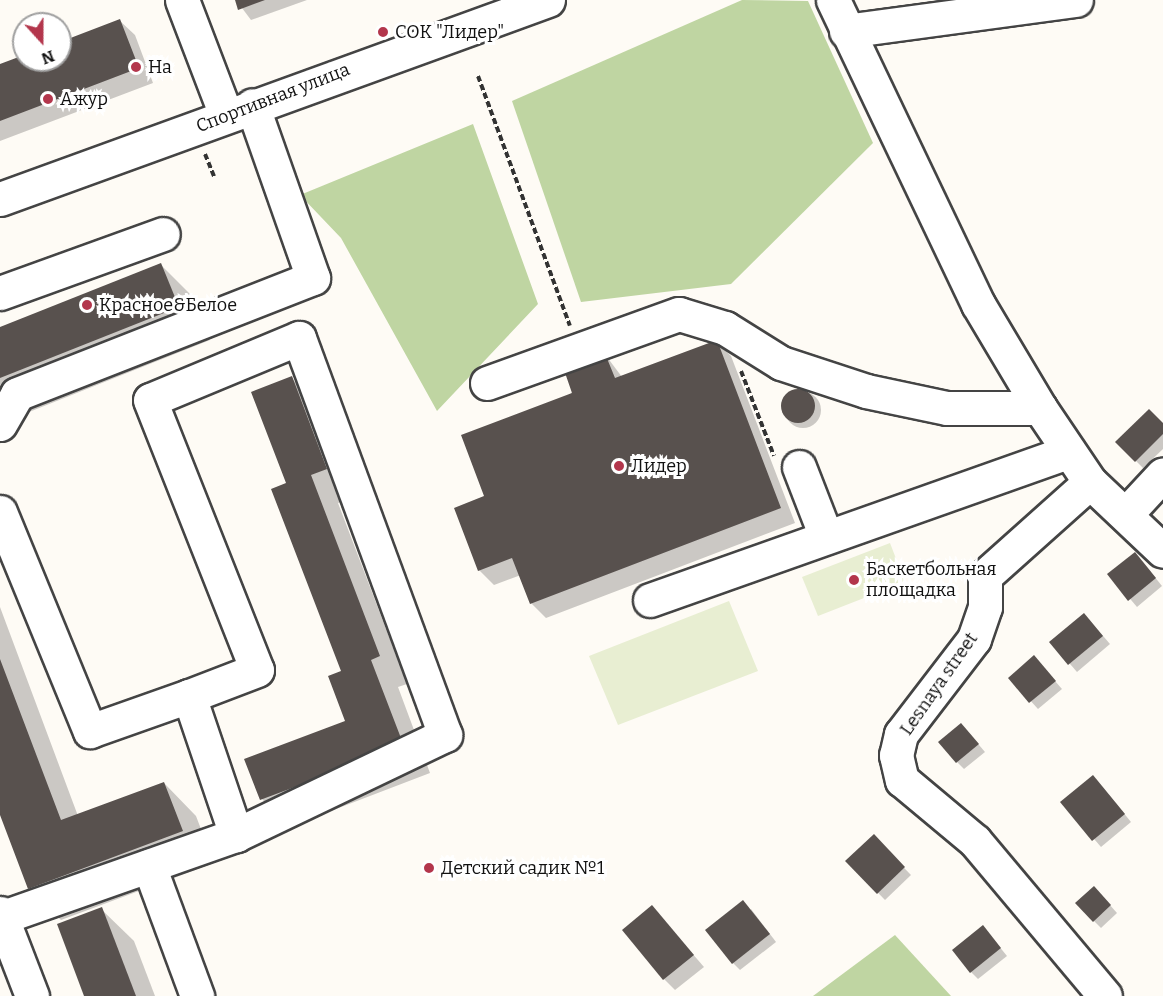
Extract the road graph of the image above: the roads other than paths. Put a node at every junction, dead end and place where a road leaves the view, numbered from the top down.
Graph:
1 (182, 0) edge
2 (548, 0) edge
3 (833, 0) edge
4 (1076, 0) edge
5 (846, 31) junction
6 (239, 110) junction
7 (0, 199) edge
8 (163, 234) dead end
9 (0, 293) edge
10 (487, 383) dead end
11 (1040, 408) junction
12 (0, 424) edge
13 (1069, 452) junction
14 (788, 465) road end
15 (1163, 474) edge
16 (1090, 482) junction
17 (0, 512) edge
18 (1126, 514) junction
19 (825, 534) junction
20 (1163, 551) edge
21 (650, 600) dead end
22 (189, 696) junction
23 (236, 835) junction
24 (148, 866) junction
25 (1, 916) edge
26 (32, 996) edge
27 (197, 996) edge
28 (1105, 996) edge

1 - 6 street
2 - 6 street, Спортивная улица
3 - 5 street
4 - 5 street
5 - 11 street
6 - 7 street, Спортивная улица
6 - 12 street
8 - 9 street
10 - 11 street
11 - 13 street
13 - 16 street
13 - 19 street
14 - 19 street
15 - 18 street
16 - 18 street
16 - 28 street, Lesnaya street
17 - 22 street
18 - 20 street
19 - 21 street
22 - 23 street
22 - 23 street
23 - 24 street
24 - 25 street
24 - 27 street
25 - 26 street

